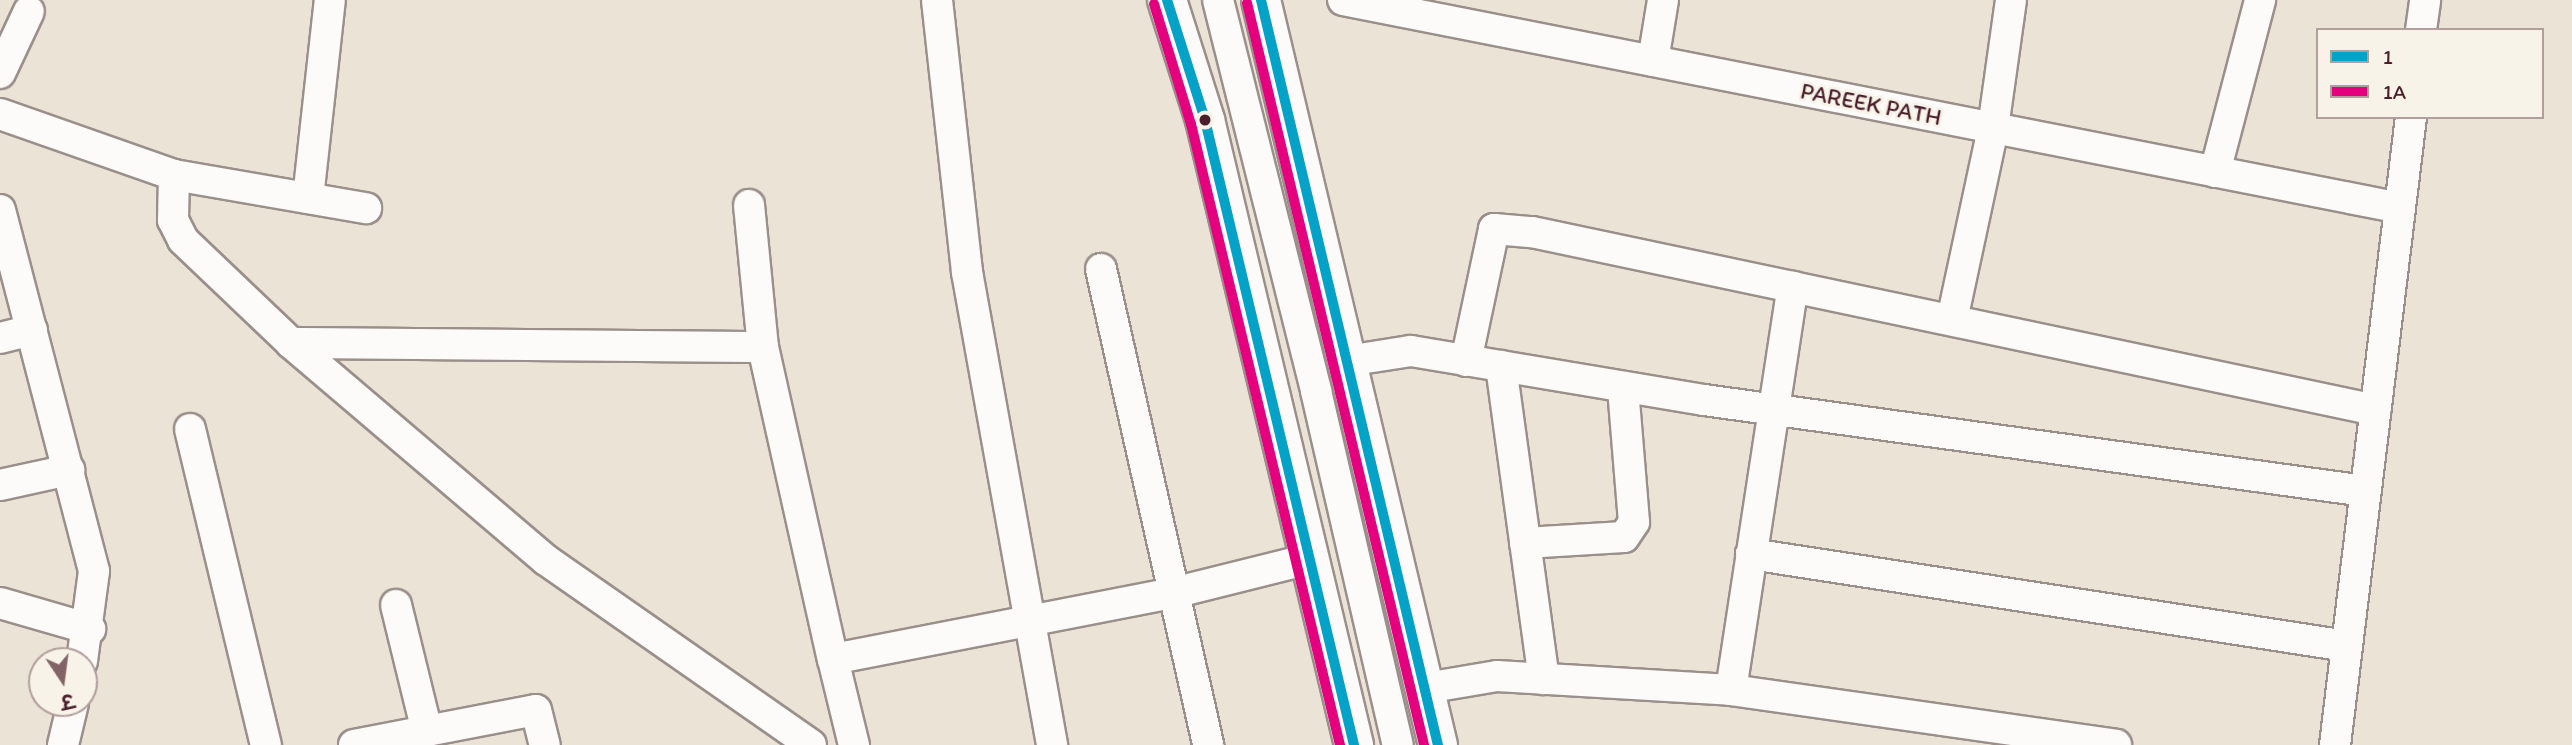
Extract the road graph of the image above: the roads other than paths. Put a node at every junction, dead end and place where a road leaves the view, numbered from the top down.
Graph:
1 (330, 0) edge
2 (937, 0) edge
3 (1167, 0) edge
4 (1218, 0) edge
5 (1261, 0) edge
6 (1343, 0) edge
7 (1663, 0) edge
8 (2011, 0) edge
9 (2260, 0) edge
10 (2425, 0) edge
11 (32, 6) edge
12 (0, 19) edge
13 (2421, 28) edge
14 (1653, 61) junction
15 (0, 73) edge
16 (0, 114) edge
17 (2411, 119) edge
18 (1993, 128) junction
19 (2215, 172) junction
20 (174, 175) junction
21 (308, 198) junction
22 (749, 205) dead end
23 (366, 208) dead end
24 (2400, 208) junction
25 (0, 211) edge
26 (1101, 269) dead end
27 (1793, 287) junction
28 (1952, 320) junction
29 (32, 330) junction
30 (0, 338) edge
31 (291, 343) junction
32 (763, 347) junction
33 (1347, 361) junction
34 (1466, 361) junction
35 (1501, 366) junction
36 (1623, 387) junction
37 (1772, 408) junction
38 (2375, 410) junction
39 (190, 429) dead end
40 (69, 470) junction
41 (0, 485) edge
42 (2365, 491) junction
43 (1525, 543) junction
44 (1751, 554) junction
45 (1312, 558) junction
46 (1173, 593) junction
47 (0, 604) edge
48 (396, 605) dead end
49 (1032, 622) junction
50 (90, 629) junction
51 (2347, 646) junction
52 (86, 647) edge
53 (833, 659) junction
54 (1544, 679) junction
55 (1426, 688) junction
56 (1731, 690) junction
57 (70, 717) edge
58 (427, 731) junction
59 (2099, 744) edge
60 (65, 745) edge
61 (265, 745) edge
62 (354, 745) edge
63 (545, 745) edge
64 (811, 745) edge
65 (855, 745) edge
66 (1052, 745) edge
67 (1208, 745) edge
68 (1354, 745) edge
69 (1398, 745) edge
70 (1438, 745) edge
71 (2335, 745) edge

1 - 21 street
2 - 49 street
3 - 45 main road
4 - 69 street
5 - 33 main road
6 - 14 street, PAREEK PATH
7 - 14 street
8 - 18 street
9 - 19 street
10 - 13 street
11 - 12 street
11 - 15 street
14 - 18 street, PAREEK PATH
16 - 20 street
17 - 24 street
18 - 19 street, PAREEK PATH
18 - 28 street
19 - 24 street, PAREEK PATH
20 - 21 street
20 - 31 street
21 - 23 street
22 - 32 street
24 - 38 street
25 - 29 street
26 - 46 street
27 - 28 street
27 - 34 street
27 - 37 street
28 - 38 street
29 - 30 street
29 - 40 street
31 - 32 street
31 - 64 street
32 - 53 street
33 - 34 street
33 - 55 main road
34 - 35 street
35 - 36 street
35 - 43 street
36 - 37 street
36 - 43 street
37 - 42 street
37 - 44 street
38 - 42 street
39 - 61 street
40 - 41 street
40 - 50 street
42 - 51 street
43 - 54 street
44 - 51 street
44 - 56 street
45 - 46 street
45 - 68 main road
46 - 49 street
46 - 67 street
47 - 50 street
48 - 58 street
49 - 53 street
49 - 66 street
50 - 52 street
51 - 71 street
53 - 65 street
54 - 55 street
54 - 56 street
55 - 70 main road
56 - 59 street
57 - 60 street
58 - 62 street
58 - 63 street

